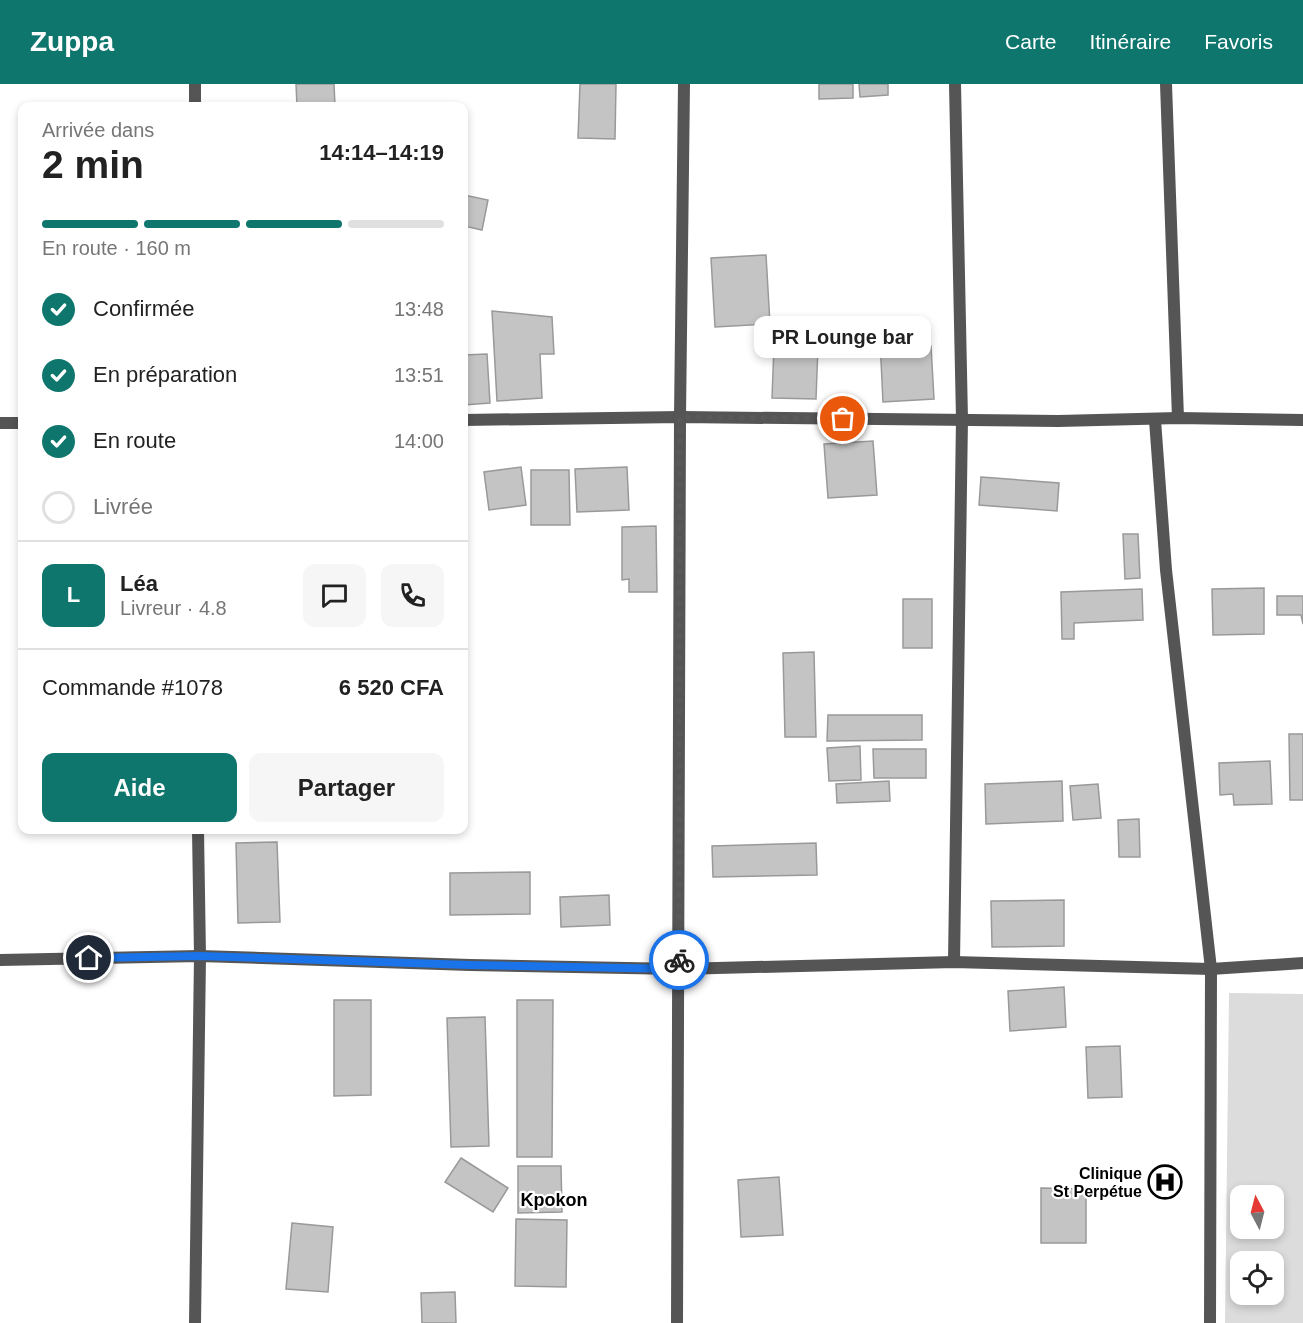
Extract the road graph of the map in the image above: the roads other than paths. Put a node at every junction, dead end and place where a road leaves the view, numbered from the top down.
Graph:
1 (195, 84) edge
2 (684, 84) edge
3 (955, 84) edge
4 (1166, 84) edge
5 (195, 102) edge
6 (680, 417) junction
7 (1178, 418) junction
8 (962, 419) junction
9 (468, 420) edge
10 (1155, 420) junction
11 (1303, 420) edge
12 (0, 423) edge
13 (18, 423) edge
14 (198, 834) edge
15 (200, 956) junction
16 (0, 960) edge
17 (954, 962) junction
18 (1303, 963) edge
19 (679, 969) junction
20 (1211, 969) junction
21 (195, 1323) edge
22 (677, 1323) edge
23 (1210, 1323) edge

1 - 5 street
2 - 6 street
3 - 8 street
4 - 7 street
6 - 8 street
6 - 9 street
6 - 19 street
7 - 10 street
7 - 11 street
8 - 10 street
8 - 17 street
10 - 20 street
12 - 13 street
14 - 15 street
15 - 16 street
15 - 19 street
15 - 21 street
17 - 19 street
17 - 20 street
18 - 20 street
19 - 22 street
20 - 23 street

